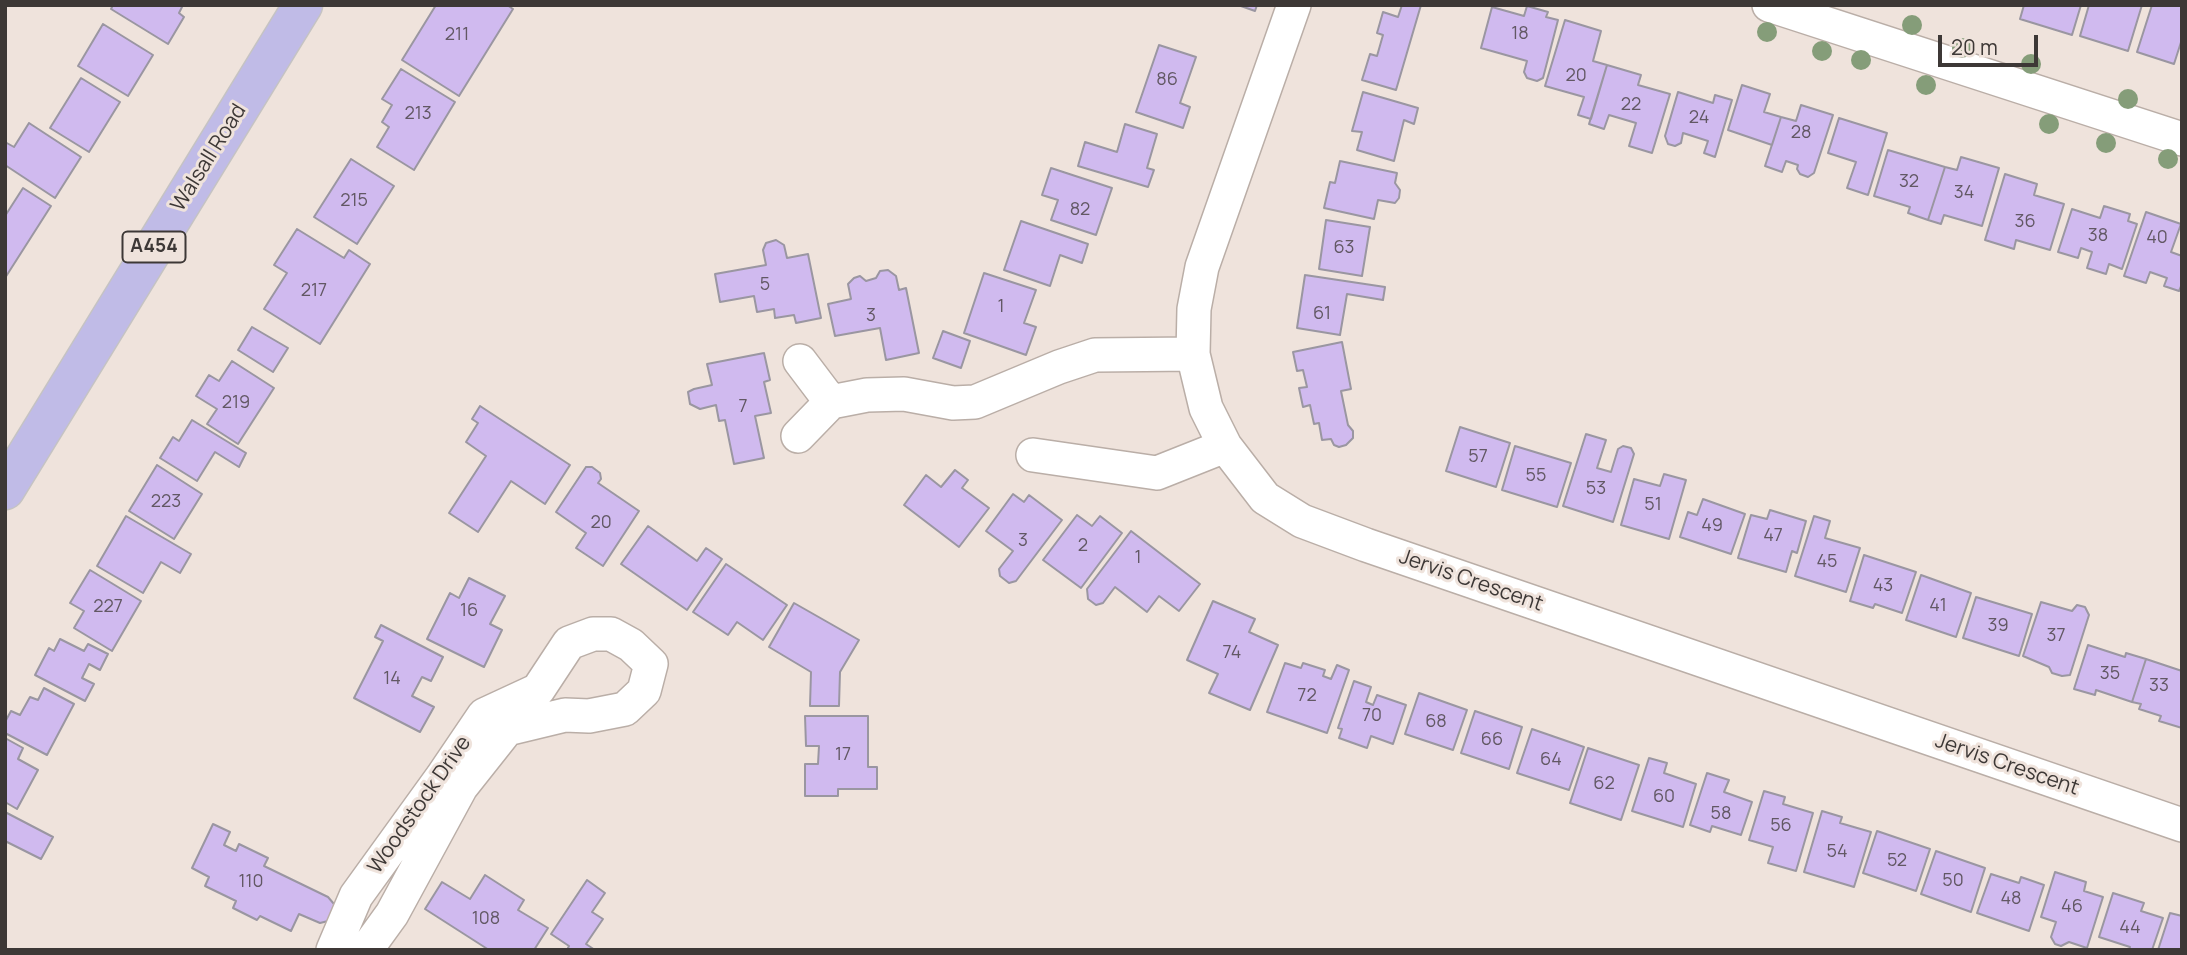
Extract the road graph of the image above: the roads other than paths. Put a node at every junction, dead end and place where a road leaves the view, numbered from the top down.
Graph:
1 (303, 5) edge
2 (1294, 5) edge
3 (1769, 5) edge
4 (2182, 139) edge
5 (1193, 354) junction
6 (800, 361) dead end
7 (831, 402) junction
8 (798, 436) dead end
9 (1225, 446) junction
10 (1033, 454) dead end
11 (5, 489) edge
12 (538, 690) junction
13 (565, 715) junction
14 (2182, 825) edge
15 (334, 950) edge
16 (366, 950) edge

1 - 11 main road, Walsall Road / A454
2 - 5 street, Jervis Crescent
3 - 4 street
5 - 7 street
5 - 9 street, Jervis Crescent
6 - 7 street
7 - 8 street
9 - 10 street
9 - 14 street, Jervis Crescent
12 - 13 street
12 - 13 street, Woodstock Drive
12 - 15 street, Woodstock Drive
13 - 16 street, Woodstock Drive

